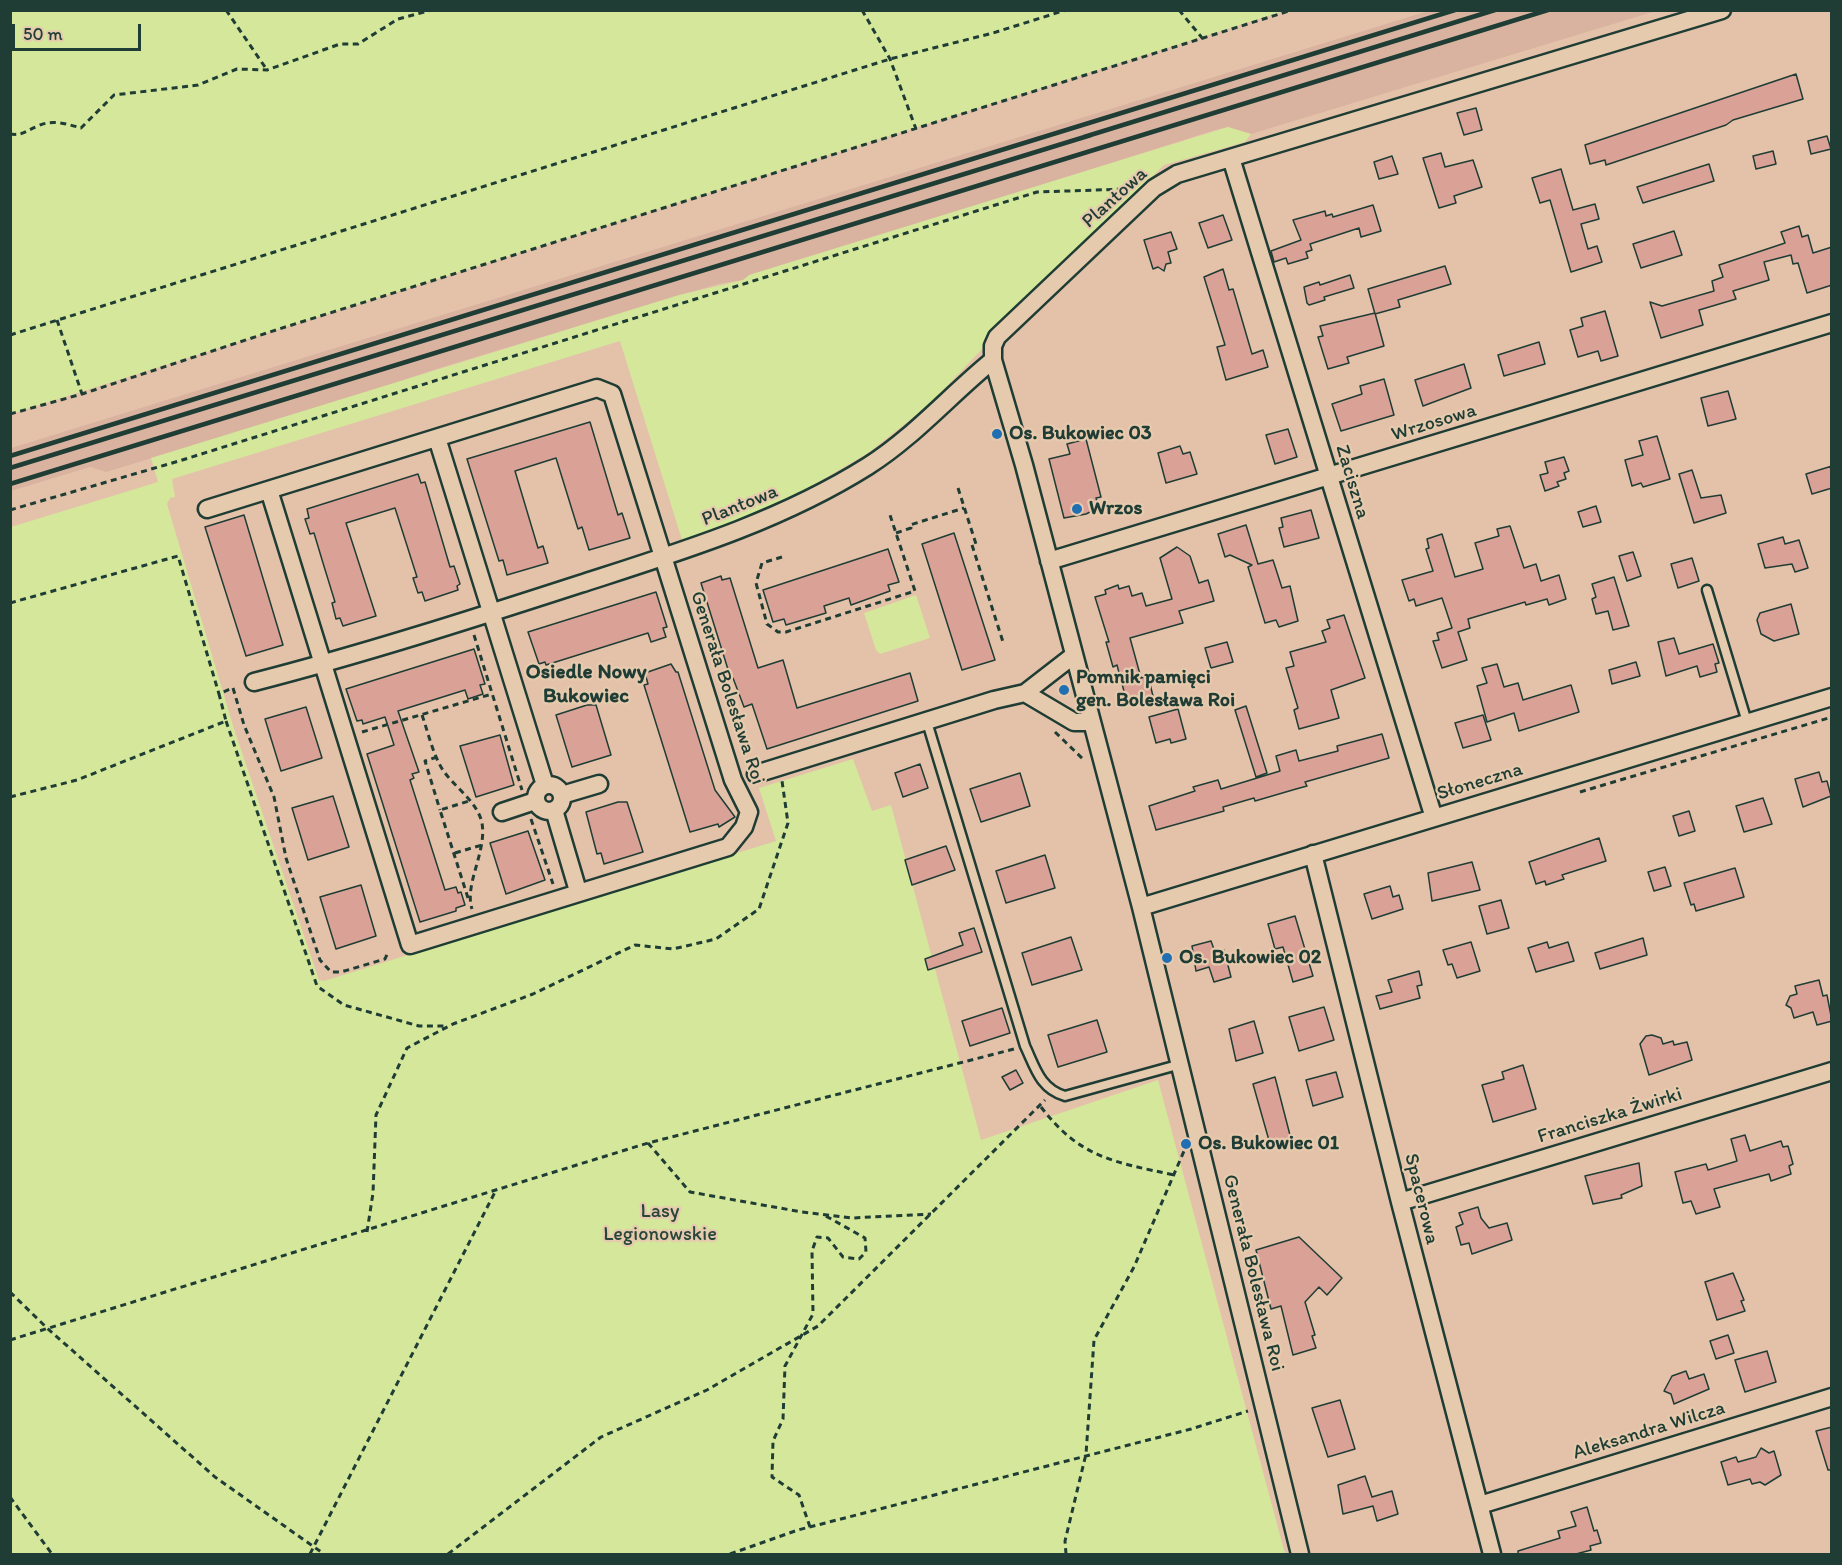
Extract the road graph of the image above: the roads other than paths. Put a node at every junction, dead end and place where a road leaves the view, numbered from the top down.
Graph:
1 (1722, 10) edge
2 (1231, 158) junction
3 (1832, 323) edge
4 (993, 360) junction
5 (437, 438) junction
6 (1329, 477) junction
7 (269, 490) junction
8 (207, 509) dead end
9 (662, 557) junction
10 (1049, 561) junction
11 (1707, 590) dead end
12 (492, 613) junction
13 (1074, 655) junction
14 (321, 663) junction
15 (254, 682) dead end
16 (1025, 693) junction
17 (1832, 697) edge
18 (927, 722) junction
19 (1092, 722) junction
20 (1747, 722) junction
21 (756, 774) dead end
22 (599, 784) dead end
23 (545, 785) junction
24 (531, 802) junction
25 (558, 803) junction
26 (502, 812) dead end
27 (1434, 818) junction
28 (1313, 854) junction
29 (576, 885) junction
30 (1141, 907) junction
31 (1181, 1064) junction
32 (1832, 1071) edge
33 (1400, 1202) junction
34 (1832, 1396) edge
35 (1480, 1505) junction
36 (1300, 1554) edge
37 (1492, 1554) edge

1 - 2 street, Plantowa
2 - 4 street, Plantowa
2 - 6 street, Zaciszna
3 - 6 street, Wrzosowa
4 - 9 street, Plantowa
4 - 10 street, Generała Bolesława Roi
5 - 7 street
5 - 9 street, Generała Bolesława Roi
5 - 12 street
6 - 10 street, Wrzosowa
6 - 27 street, Zaciszna
7 - 8 street
7 - 14 street, Generała Bolesława Roi
9 - 12 street
9 - 29 street, Generała Bolesława Roi
10 - 13 street, Generała Bolesława Roi
11 - 20 lane
12 - 14 street
12 - 23 street
13 - 16 street, Generała Bolesława Roi
13 - 19 street, Generała Bolesława Roi
14 - 15 street
14 - 29 street, Generała Bolesława Roi
16 - 18 street, Generała Bolesława Roi
16 - 19 street
17 - 20 street, Słoneczna
18 - 21 street, Generała Bolesława Roi
18 - 31 lane
19 - 30 street, Generała Bolesława Roi
20 - 27 street, Słoneczna
22 - 25 street
23 - 24 street
23 - 25 street
24 - 25 street
24 - 26 street
25 - 29 street
27 - 28 street, Słoneczna
28 - 30 street, Słoneczna
28 - 33 street, Spacerowa
30 - 31 street, Generała Bolesława Roi
31 - 36 street, Generała Bolesława Roi
32 - 33 street, Franciszka Żwirki
33 - 35 street, Spacerowa
34 - 35 street, Aleksandra Wilcza
35 - 37 street, Spacerowa

